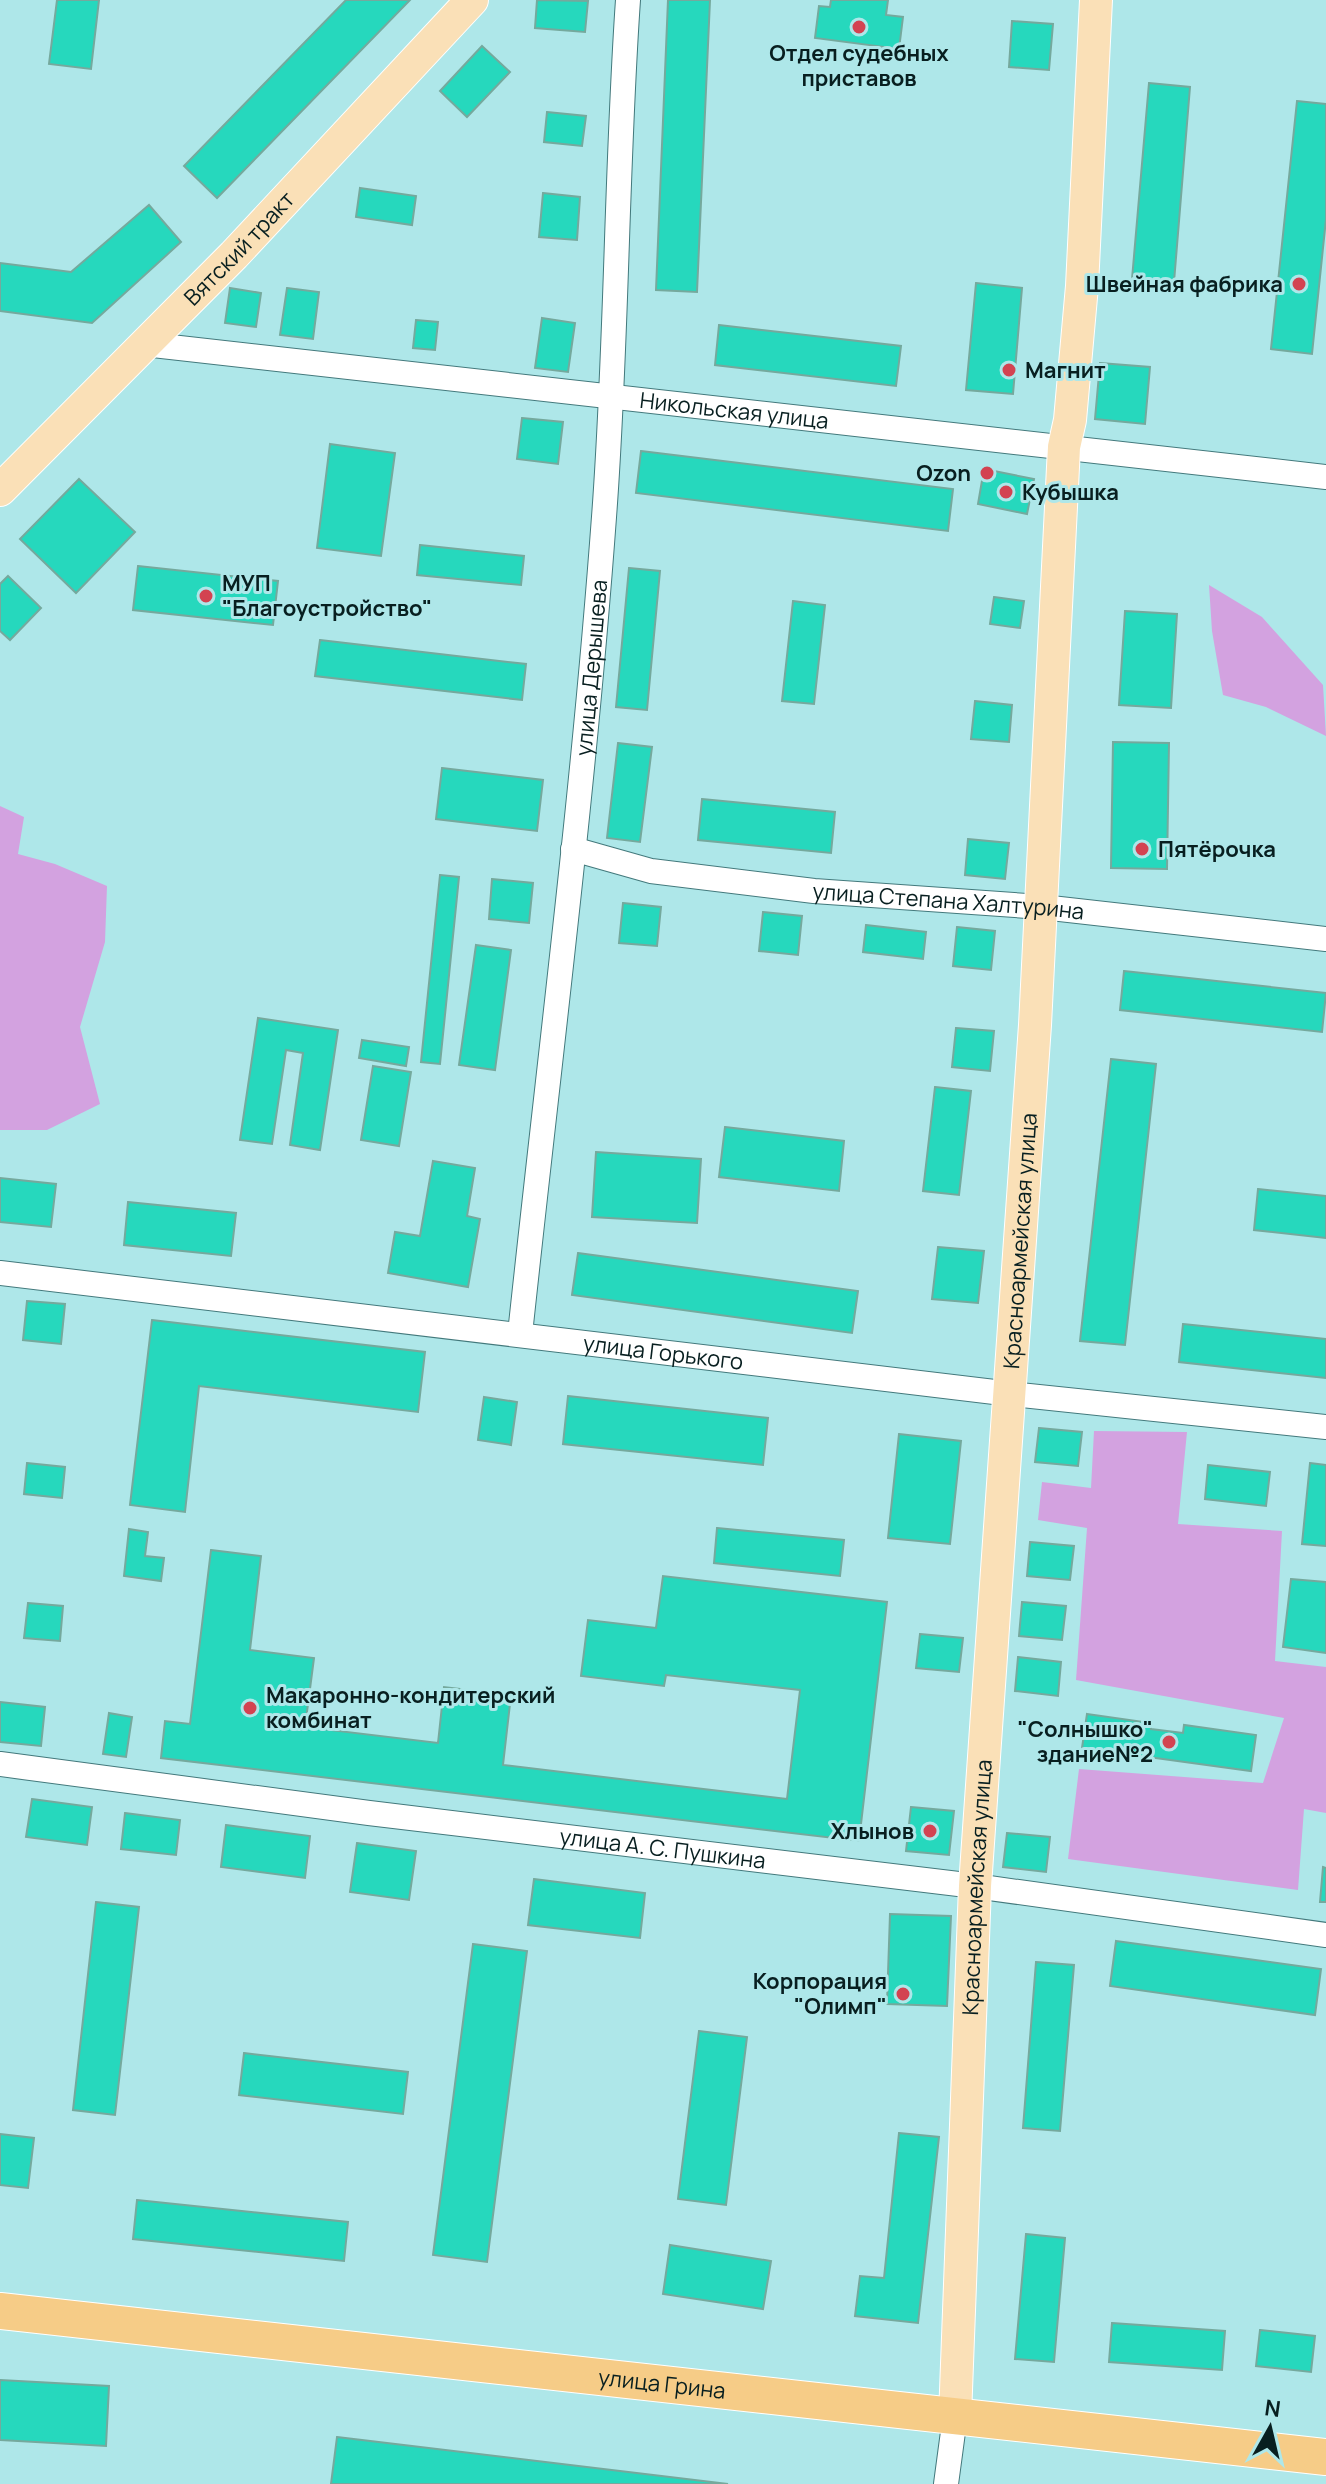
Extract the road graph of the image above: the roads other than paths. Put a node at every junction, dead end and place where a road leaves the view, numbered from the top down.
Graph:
1 (472, 0) edge
2 (628, 0) edge
3 (1096, 0) edge
4 (144, 344) junction
5 (609, 395) junction
6 (1064, 447) junction
7 (1326, 477) edge
8 (0, 490) edge
9 (573, 849) junction
10 (1042, 907) junction
11 (1326, 939) edge
12 (0, 1273) edge
13 (520, 1334) junction
14 (1011, 1394) junction
15 (1326, 1427) edge
16 (0, 1764) edge
17 (975, 1886) junction
18 (1326, 1935) edge
19 (0, 2311) edge
20 (955, 2417) junction
21 (1326, 2457) edge
22 (946, 2484) edge

1 - 4 main road, Вятский тракт
2 - 5 street, улица Дерышева
3 - 6 main road, Красноармейская улица
4 - 5 street, Никольская улица
4 - 8 main road, Вятский тракт
5 - 6 street, Никольская улица
5 - 9 street, улица Дерышева
6 - 7 street, Никольская улица
6 - 10 main road, Красноармейская улица
9 - 10 street, улица Степана Халтурина
9 - 13 street, улица Дерышева
10 - 11 street, улица Степана Халтурина
10 - 14 main road, Красноармейская улица
12 - 13 street, улица Горького
13 - 14 street, улица Горького
14 - 15 street, улица Горького
14 - 17 main road, Красноармейская улица
16 - 17 street, улица А. С. Пушкина
17 - 18 street, улица А. С. Пушкина
17 - 20 main road, Красноармейская улица
19 - 20 highway, улица Грина
20 - 21 highway, улица Грина
20 - 22 street, Красноармейская улица

